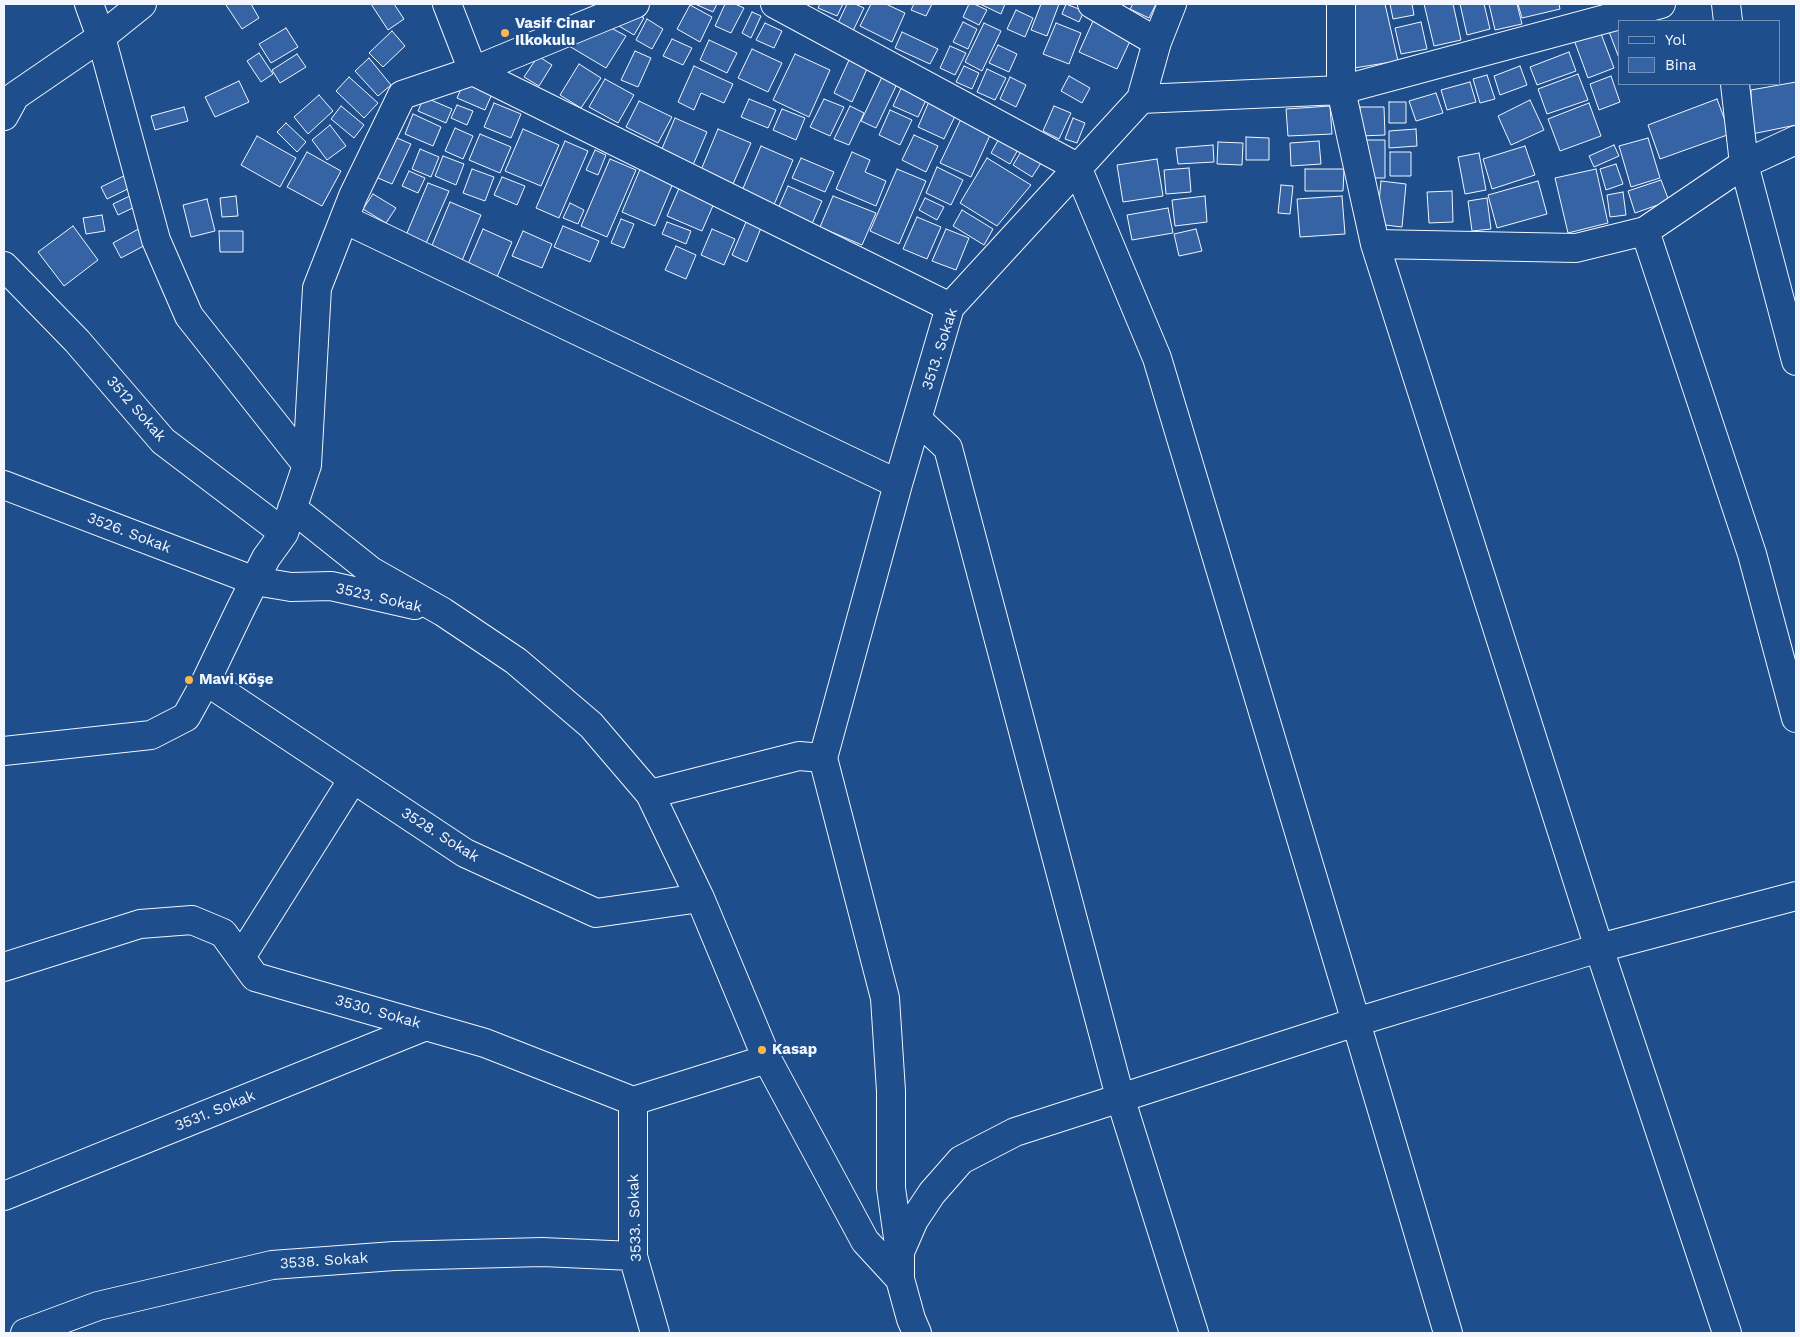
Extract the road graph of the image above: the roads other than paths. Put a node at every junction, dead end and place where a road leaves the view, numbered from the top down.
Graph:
1 (89, 4) edge
2 (142, 4) edge
3 (447, 4) edge
4 (635, 4) edge
5 (775, 4) edge
6 (1092, 4) edge
7 (1172, 4) edge
8 (1341, 4) edge
9 (1661, 4) edge
10 (1726, 4) edge
11 (1728, 20) edge
12 (101, 37) junction
13 (1157, 42) junction
14 (473, 71) junction
15 (1735, 85) edge
16 (1341, 90) junction
17 (1140, 99) junction
18 (4, 116) edge
19 (1796, 140) edge
20 (1744, 164) junction
21 (1077, 167) junction
22 (344, 219) junction
23 (1645, 232) junction
24 (1375, 244) junction
25 (8, 280) edge
26 (950, 307) junction
27 (1796, 361) edge
28 (918, 420) junction
29 (307, 465) junction
30 (898, 484) junction
31 (4, 485) edge
32 (292, 508) junction
33 (284, 533) junction
34 (255, 581) junction
35 (443, 612) junction
36 (206, 681) junction
37 (1796, 718) edge
38 (4, 751) edge
39 (823, 758) junction
40 (353, 779) junction
41 (650, 794) junction
42 (1796, 896) edge
43 (700, 898) junction
44 (1598, 948) junction
45 (241, 958) junction
46 (4, 967) edge
47 (1356, 1022) junction
48 (426, 1026) junction
49 (767, 1059) junction
50 (1120, 1097) junction
51 (633, 1101) junction
52 (4, 1196) edge
53 (900, 1252) junction
54 (634, 1256) junction
55 (900, 1279) junction
56 (25, 1333) edge
57 (655, 1333) edge
58 (917, 1333) edge
59 (1194, 1333) edge
60 (1448, 1333) edge
61 (1727, 1333) edge

1 - 12 street
2 - 12 street
3 - 14 street
4 - 14 street
5 - 21 street
6 - 13 street
7 - 13 street, 3513. Sokak
8 - 16 street
9 - 16 street
10 - 11 street
12 - 18 street
12 - 29 street
13 - 17 street, 3513. Sokak
14 - 22 street
14 - 26 street
15 - 20 street
16 - 17 street
16 - 24 street
17 - 21 street, 3513. Sokak
19 - 20 street
20 - 23 street
20 - 27 street
21 - 26 street, 3513. Sokak
21 - 47 street
22 - 29 street
22 - 30 street
23 - 24 street
23 - 37 street
24 - 44 street
25 - 33 street, 3512 Sokak
26 - 28 street, 3513. Sokak
28 - 30 street, 3513. Sokak
28 - 50 street
29 - 32 street
30 - 39 street, 3513. Sokak
31 - 34 street, 3526. Sokak
32 - 33 street
32 - 35 street
33 - 34 street
34 - 35 street, 3523. Sokak
34 - 36 street
35 - 41 street
36 - 38 street
36 - 40 street, 3528. Sokak
39 - 41 street
39 - 53 street
40 - 43 street, 3528. Sokak
40 - 45 street
41 - 43 street
42 - 44 street
43 - 49 street
44 - 47 street
44 - 61 street
45 - 46 street, 3530. Sokak
45 - 48 street, 3530. Sokak
47 - 50 street
47 - 60 street
48 - 51 street, 3530. Sokak
48 - 52 street, 3531. Sokak
49 - 51 street
49 - 55 street
50 - 53 street
50 - 59 street
51 - 54 street, 3533. Sokak
53 - 55 street
54 - 56 street, 3538. Sokak
54 - 57 street, 3533. Sokak
55 - 58 street

